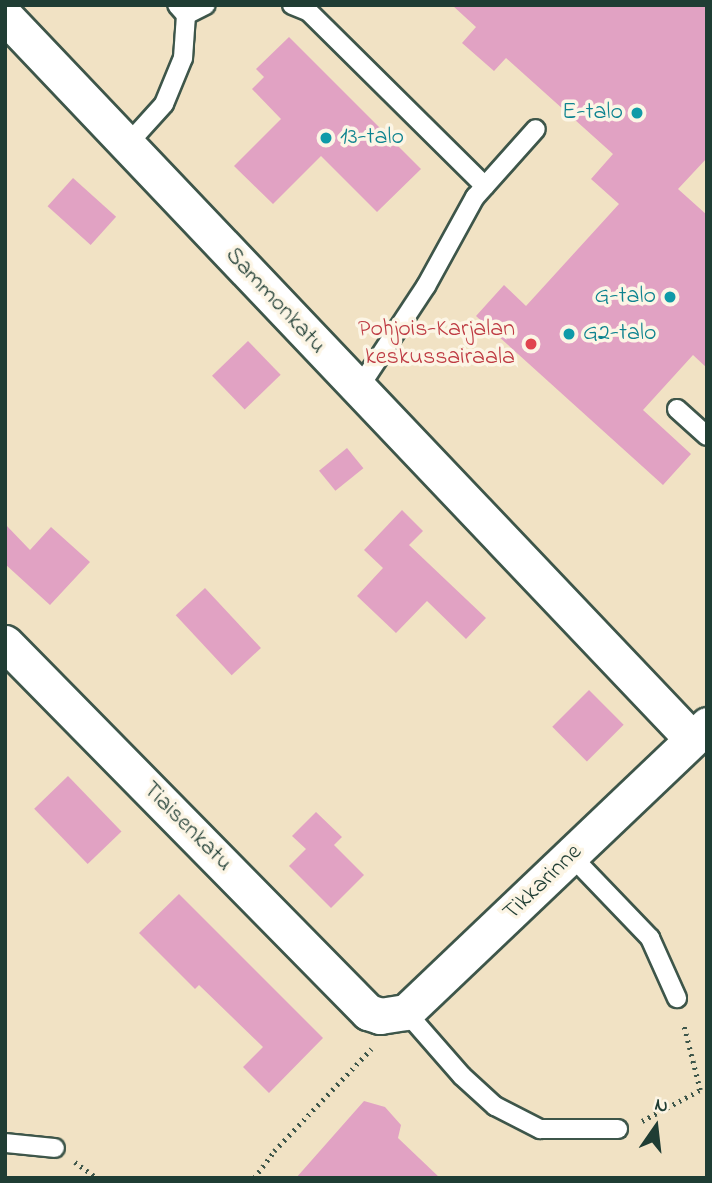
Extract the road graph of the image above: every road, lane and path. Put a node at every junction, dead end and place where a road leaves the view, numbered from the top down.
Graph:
1 (206, 5) edge
2 (304, 7) edge
3 (182, 10) edge
4 (5, 16) edge
5 (536, 129) dead end
6 (127, 145) junction
7 (485, 186) junction
8 (358, 389) junction
9 (677, 409) dead end
10 (707, 436) edge
11 (5, 643) edge
12 (699, 731) edge
13 (568, 859) junction
14 (677, 998) joint
15 (406, 1012) junction
16 (373, 1027) junction
17 (618, 1129) joint
18 (5, 1143) edge
19 (55, 1149) dead end
20 (254, 1178) edge

1 - 3 lane
2 - 7 lane
3 - 6 lane
4 - 6 street, Sammonkatu
5 - 7 lane
6 - 8 street, Sammonkatu
7 - 8 lane
8 - 12 street, Sammonkatu
9 - 10 lane
11 - 16 street, Tiaisenkatu
12 - 13 street, Tikkarinne
13 - 14 lane
13 - 15 street, Tikkarinne
14 - 17 path
15 - 16 street
15 - 17 lane
16 - 20 path
18 - 19 lane

